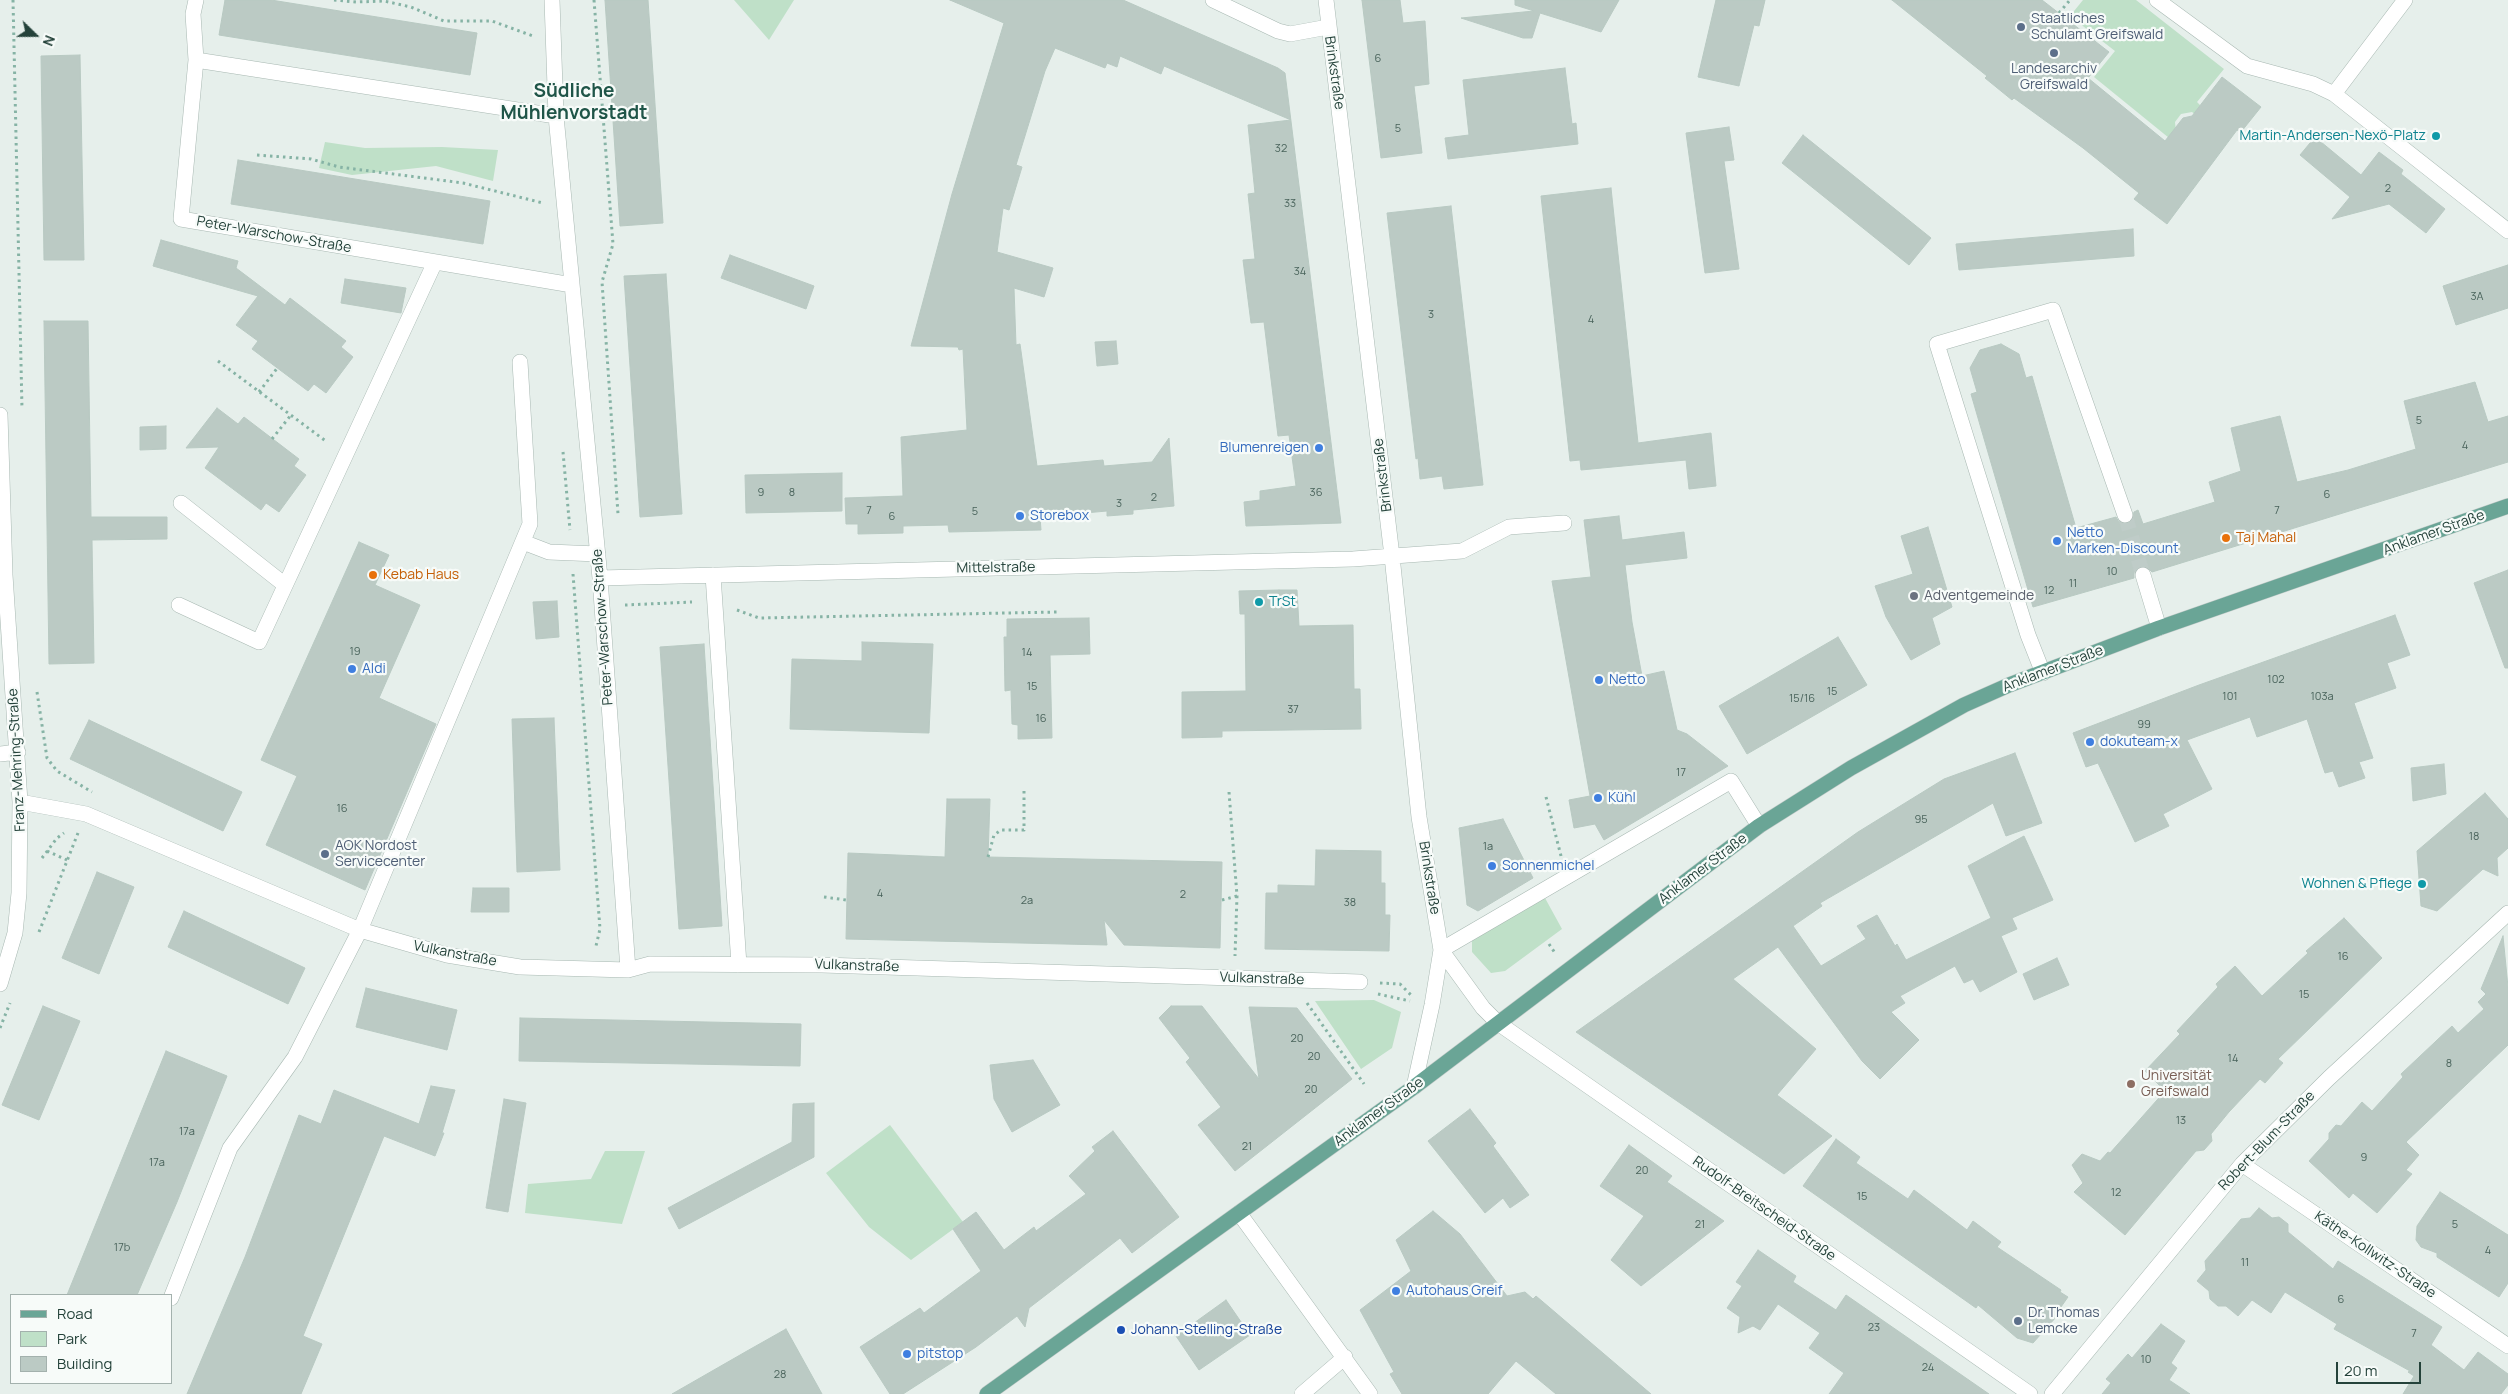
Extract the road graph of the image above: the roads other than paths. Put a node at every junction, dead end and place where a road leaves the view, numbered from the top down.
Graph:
1 (196, 0) edge
2 (552, 0) edge
3 (1212, 0) edge
4 (1326, 0) edge
5 (2157, 0) edge
6 (2405, 0) edge
7 (1328, 27) junction
8 (196, 60) junction
9 (2334, 94) junction
10 (556, 116) junction
11 (2508, 231) edge
12 (435, 262) junction
13 (572, 285) junction
14 (520, 362) dead end
15 (0, 415) edge
16 (181, 503) dead end
17 (2508, 506) edge
18 (2124, 515) tunnel mouth
19 (1564, 523) dead end
20 (523, 542) junction
21 (598, 554) junction
22 (1392, 556) junction
23 (713, 575) junction
24 (2143, 575) tunnel mouth
25 (600, 578) junction
26 (286, 585) junction
27 (179, 605) dead end
28 (2159, 628) junction
29 (2043, 673) junction
30 (18, 752) junction
31 (0, 754) edge
32 (20, 802) junction
33 (1759, 826) junction
34 (2508, 913) edge
35 (360, 930) junction
36 (1441, 950) junction
37 (739, 964) junction
38 (628, 970) junction
39 (1360, 982) road end
40 (0, 984) edge
41 (1498, 1023) junction
42 (1414, 1087) junction
43 (2242, 1164) junction
44 (1239, 1213) junction
45 (172, 1295) edge
46 (2508, 1346) edge
47 (1345, 1357) junction
48 (986, 1394) edge
49 (1302, 1394) edge
50 (1370, 1394) edge
51 (2030, 1394) edge
52 (2052, 1394) edge

1 - 8 street, Peter-Warschow-Straße
2 - 10 street, Peter-Warschow-Straße
3 - 7 street
4 - 7 street, Brinkstraße
5 - 9 street
6 - 9 street
7 - 22 street, Brinkstraße
8 - 10 street
8 - 12 street, Peter-Warschow-Straße
9 - 11 street
10 - 13 street, Peter-Warschow-Straße
12 - 13 street, Peter-Warschow-Straße
12 - 26 street
13 - 21 street, Peter-Warschow-Straße
14 - 20 street
15 - 30 street, Franz-Mehring-Straße
16 - 26 street
17 - 28 main road, Anklamer Straße
18 - 29 street
19 - 22 street, Mittelstraße
20 - 21 street
20 - 35 street
21 - 25 street, Peter-Warschow-Straße
22 - 23 street, Mittelstraße
22 - 36 street, Brinkstraße
23 - 25 street, Mittelstraße
23 - 37 street
24 - 28 street
25 - 38 street, Peter-Warschow-Straße
26 - 27 street
28 - 29 main road, Anklamer Straße
29 - 33 main road, Anklamer Straße
30 - 31 street
30 - 32 street, Franz-Mehring-Straße
32 - 35 street, Vulkanstraße
32 - 40 street, Franz-Mehring-Straße
33 - 36 street
33 - 41 main road, Anklamer Straße
34 - 43 street, Robert-Blum-Straße
35 - 38 street, Vulkanstraße
35 - 45 street
36 - 41 street, Brinkstraße
36 - 42 street, Brinkstraße
37 - 38 street, Vulkanstraße
37 - 39 street, Vulkanstraße
41 - 42 main road, Anklamer Straße
41 - 51 street, Rudolf-Breitscheid-Straße
42 - 44 main road, Anklamer Straße
43 - 46 street, Käthe-Kollwitz-Straße
43 - 52 street, Robert-Blum-Straße
44 - 47 street
44 - 48 main road, Anklamer Straße
47 - 49 street
47 - 50 street

